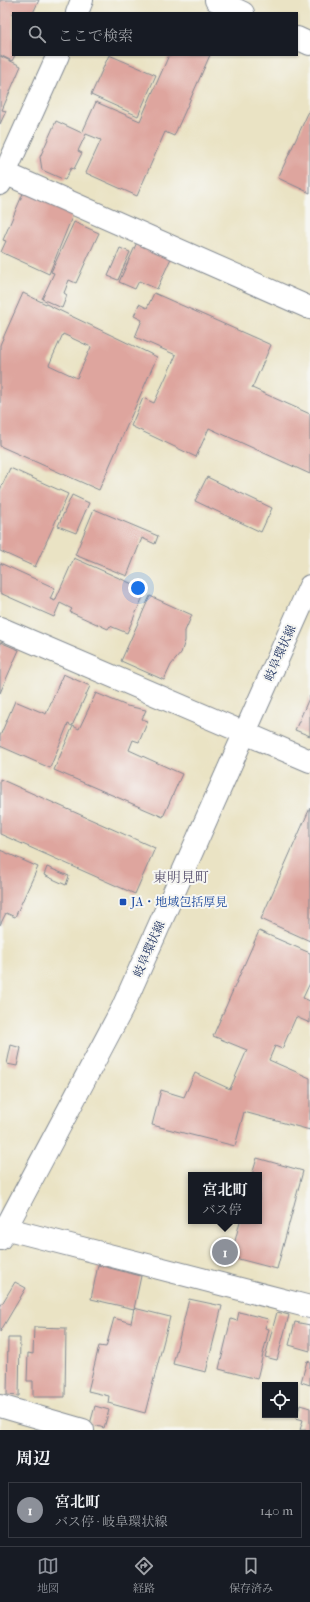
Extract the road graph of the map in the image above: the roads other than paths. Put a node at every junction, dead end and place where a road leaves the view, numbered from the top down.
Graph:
1 (82, 0) edge
2 (216, 0) edge
3 (77, 12) edge
4 (242, 12) edge
5 (298, 38) edge
6 (310, 44) edge
7 (58, 56) edge
8 (2, 176) edge
9 (310, 308) edge
10 (310, 586) edge
11 (0, 628) edge
12 (245, 733) junction
13 (310, 761) edge
14 (2, 1232) edge
15 (310, 1307) edge
16 (0, 1406) edge
17 (83, 1430) edge

1 - 3 street
2 - 4 street
5 - 6 street
7 - 8 street
8 - 9 street
10 - 12 street, 岐阜環状線
11 - 12 street
12 - 13 street
12 - 14 street, 岐阜環状線
14 - 15 street
16 - 17 street

